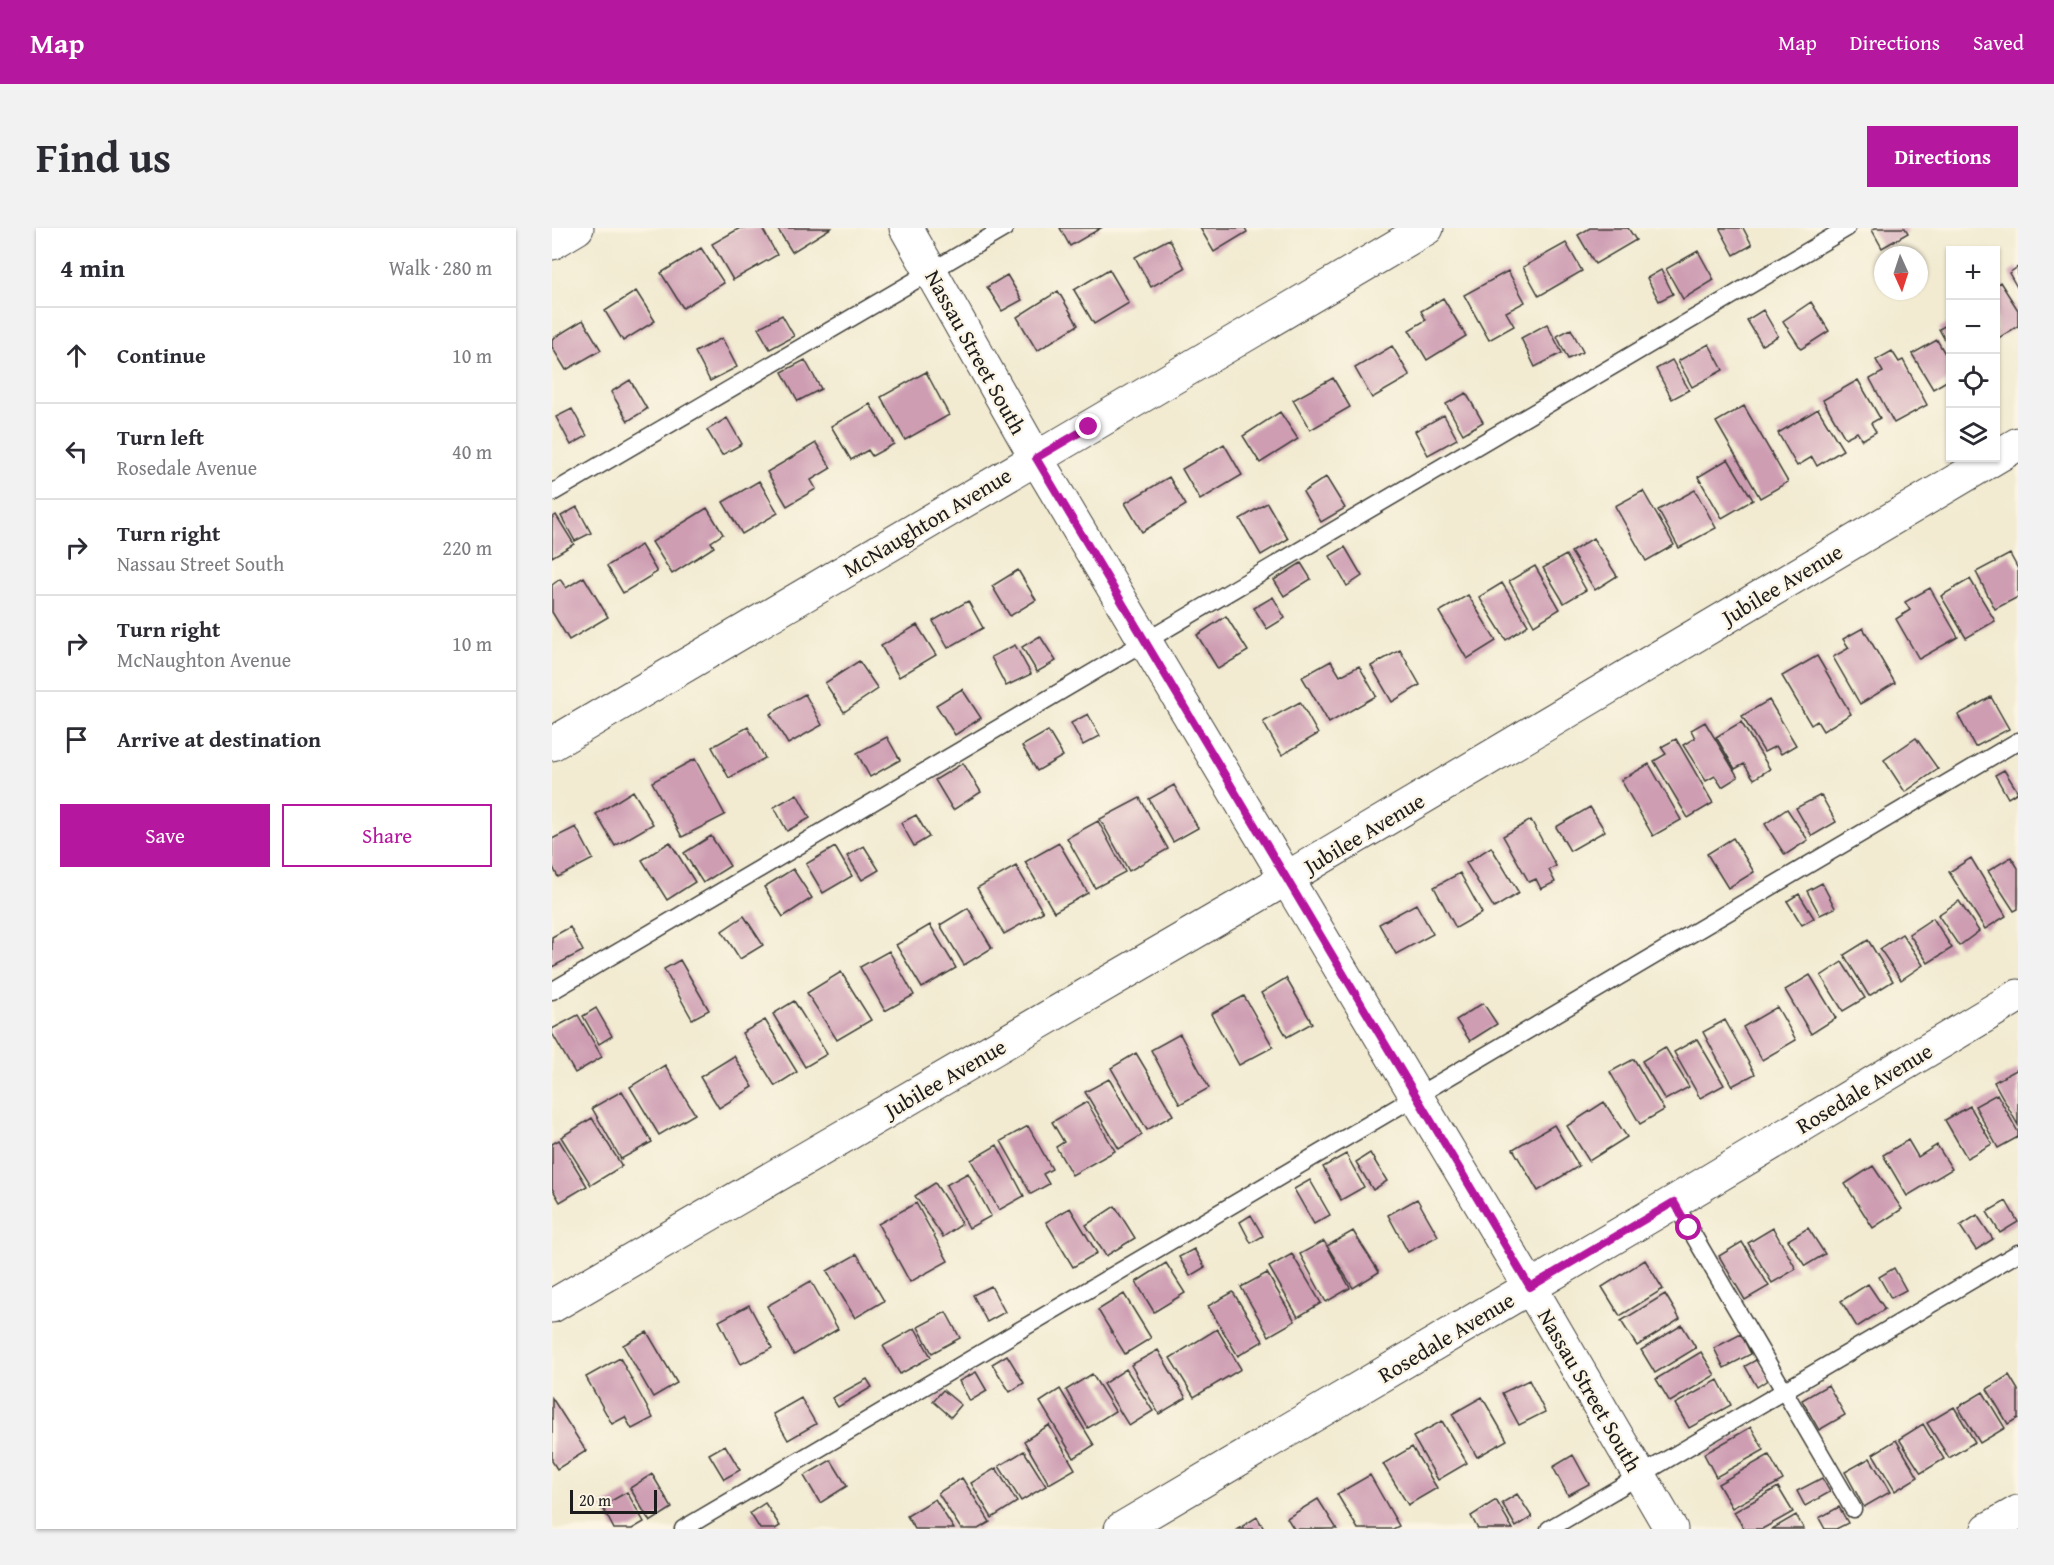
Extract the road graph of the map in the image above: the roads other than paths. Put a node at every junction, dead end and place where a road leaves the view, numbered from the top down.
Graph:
1 (578, 228) edge
2 (906, 228) edge
3 (1005, 228) edge
4 (1427, 228) edge
5 (1847, 228) edge
6 (552, 243) edge
7 (931, 272) junction
8 (2018, 444) edge
9 (1036, 458) junction
10 (552, 493) edge
11 (1145, 641) junction
12 (2018, 741) edge
13 (552, 744) edge
14 (1287, 879) junction
15 (552, 991) edge
16 (2018, 996) edge
17 (1417, 1097) junction
18 (1674, 1202) junction
19 (2018, 1253) edge
20 (1530, 1287) junction
21 (552, 1306) edge
22 (1783, 1390) junction
23 (1639, 1475) junction
24 (1853, 1509) dead end
25 (2018, 1512) edge
26 (682, 1529) edge
27 (1121, 1529) edge
28 (1549, 1529) edge
29 (1671, 1529) edge
30 (1988, 1529) edge

1 - 6 street
2 - 7 street, Nassau Street South
3 - 7 lane
4 - 9 street, McNaughton Avenue
5 - 11 lane
7 - 9 street, Nassau Street South
7 - 10 lane
8 - 14 street, Jubilee Avenue
9 - 11 street, Nassau Street South
9 - 13 street, McNaughton Avenue
11 - 14 street, Nassau Street South
11 - 15 lane
12 - 17 lane
14 - 17 street, Nassau Street South
14 - 21 street, Jubilee Avenue
16 - 18 street, Rosedale Avenue
17 - 20 street, Nassau Street South
17 - 26 lane
18 - 20 street, Rosedale Avenue
18 - 22 lane
19 - 22 lane
20 - 23 street, Nassau Street South
20 - 27 street, Rosedale Avenue
22 - 23 lane
22 - 24 lane
23 - 28 lane
23 - 29 street, Nassau Street South
25 - 30 street

